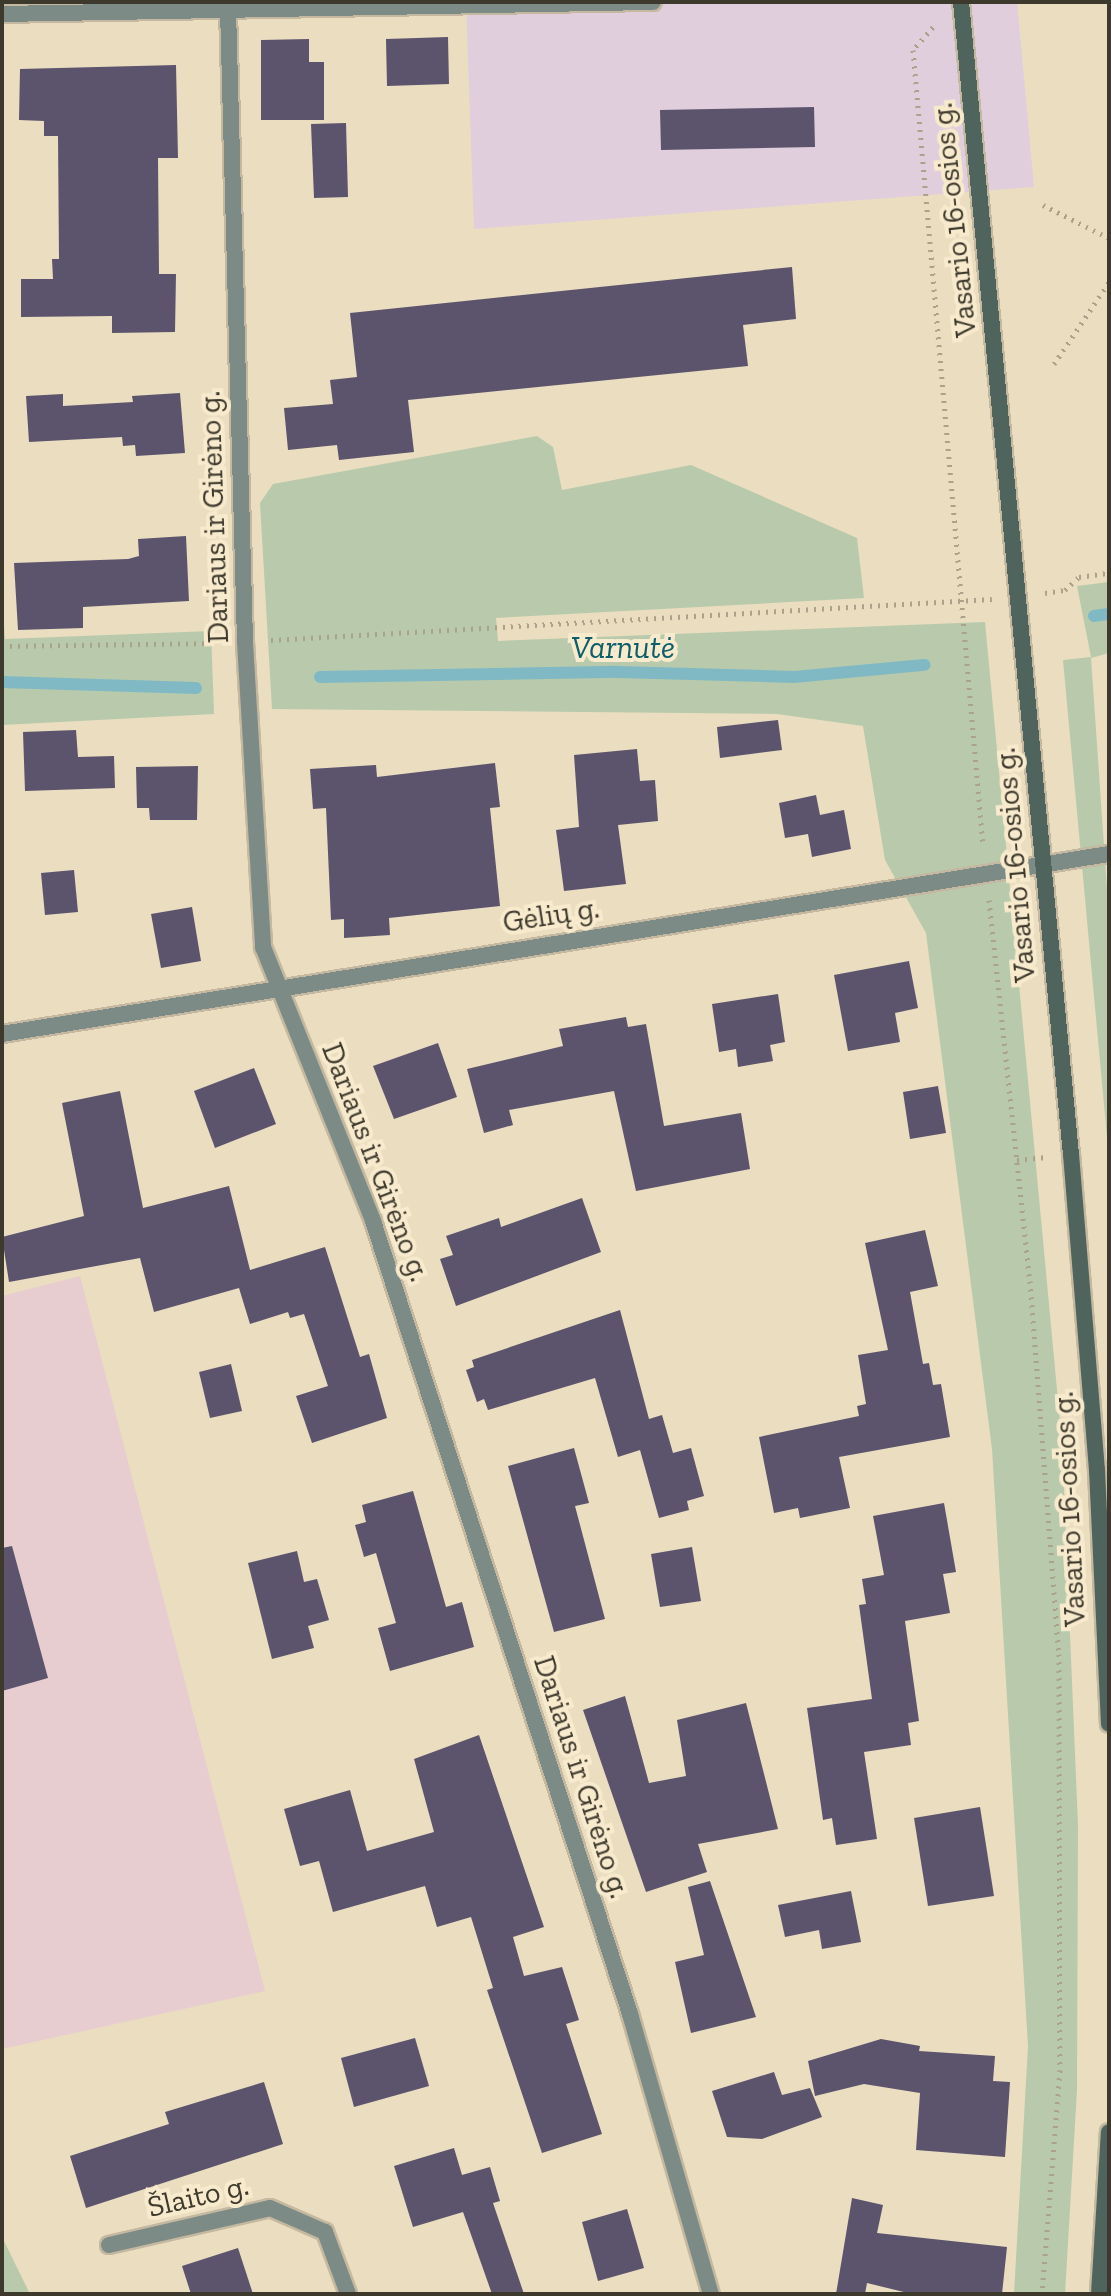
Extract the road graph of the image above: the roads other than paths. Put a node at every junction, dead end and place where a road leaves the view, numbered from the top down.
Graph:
1 (653, 2) edge
2 (961, 2) edge
3 (228, 9) junction
4 (2, 14) edge
5 (1109, 854) edge
6 (1042, 862) junction
7 (280, 988) junction
8 (2, 1034) edge
9 (1109, 1724) edge
10 (1109, 2132) edge
11 (109, 2245) dead end
12 (348, 2294) edge
13 (711, 2294) edge
14 (1099, 2294) edge

1 - 3 street
2 - 6 main road, Vasario 16-osios g.
3 - 4 street
3 - 7 street, Dariaus ir Girėno g.
5 - 6 street, Gėlių g.
6 - 7 street, Gėlių g.
6 - 9 main road, Vasario 16-osios g.
7 - 8 street, Gėlių g.
7 - 13 street, Dariaus ir Girėno g.
10 - 14 main road
11 - 12 street, Šlaito g.

